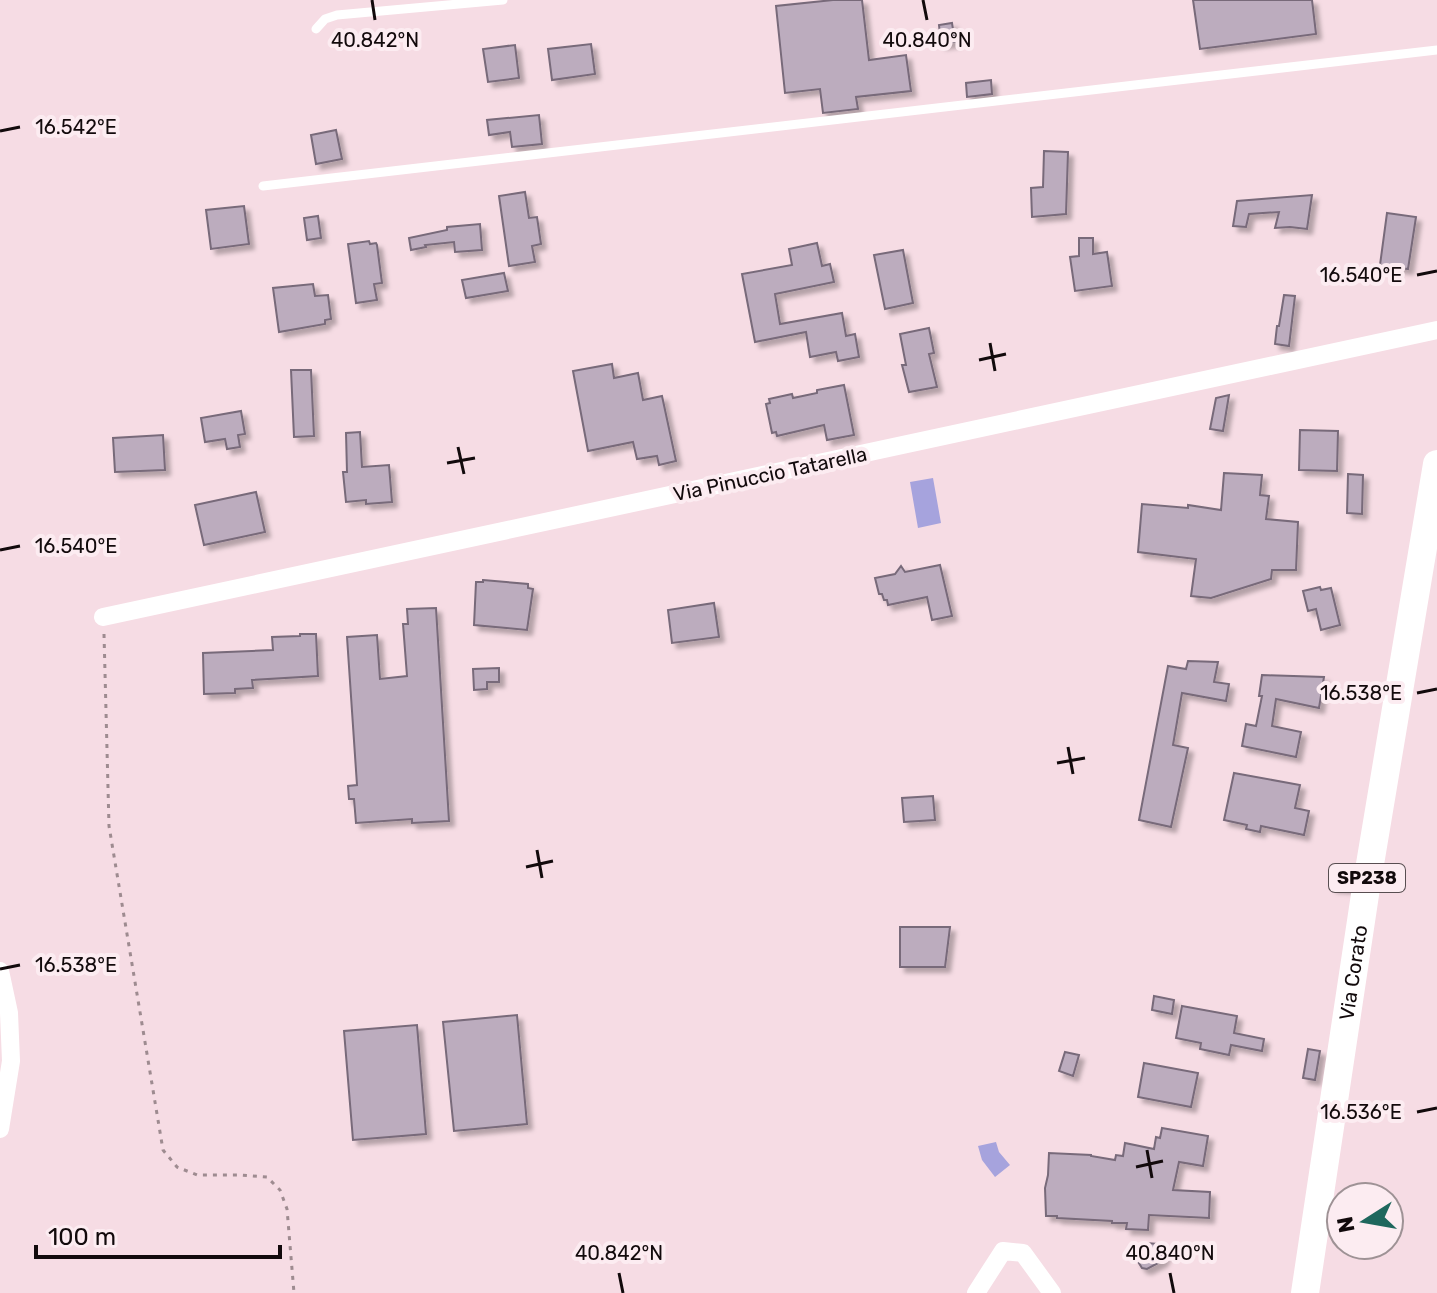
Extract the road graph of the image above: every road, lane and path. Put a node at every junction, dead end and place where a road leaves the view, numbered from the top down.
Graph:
1 (503, 0) edge
2 (316, 29) dead end
3 (1437, 50) edge
4 (263, 186) dead end
5 (1437, 330) edge
6 (1437, 464) edge
7 (103, 617) joint
8 (0, 971) edge
9 (0, 1129) edge
10 (294, 1293) edge
11 (976, 1293) edge
12 (1052, 1293) edge
13 (1305, 1293) edge

1 - 2 lane
3 - 4 lane
5 - 7 street, Via Pinuccio Tatarella
6 - 13 main road, Via Corato / SP238
7 - 10 path
8 - 9 street
11 - 12 street

